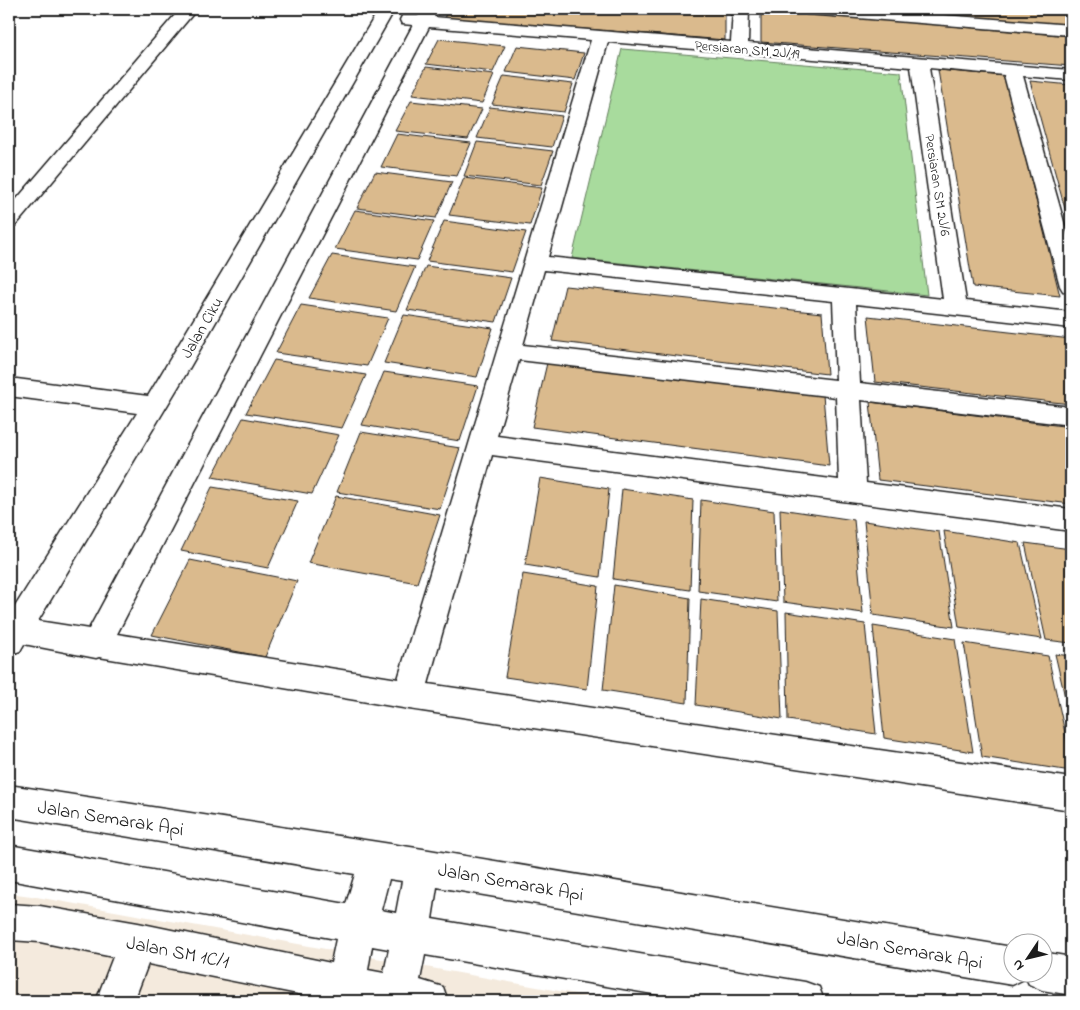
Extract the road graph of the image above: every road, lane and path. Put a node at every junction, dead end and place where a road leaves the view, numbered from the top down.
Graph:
1 (189, 9) edge
2 (741, 9) edge
3 (806, 9) edge
4 (385, 13) edge
5 (426, 16) edge
6 (1071, 30) edge
7 (601, 37) junction
8 (739, 48) junction
9 (919, 63) junction
10 (1012, 70) junction
11 (1071, 75) edge
12 (12, 214) edge
13 (535, 262) junction
14 (1071, 286) edge
15 (844, 296) junction
16 (956, 308) junction
17 (1071, 320) edge
18 (509, 351) junction
19 (9, 387) edge
20 (848, 390) junction
21 (154, 406) junction
22 (1071, 416) edge
23 (482, 444) junction
24 (853, 492) junction
25 (1071, 520) edge
26 (11, 633) edge
27 (96, 644) junction
28 (409, 695) junction
29 (1071, 794) edge
30 (9, 801) edge
31 (377, 860) junction
32 (9, 862) edge
33 (423, 867) junction
34 (9, 922) edge
35 (358, 925) junction
36 (411, 934) junction
37 (138, 942) junction
38 (1002, 964) edge
39 (1052, 973) edge
40 (1071, 976) edge
41 (344, 993) edge
42 (408, 999) edge
43 (115, 1001) edge
44 (805, 1001) edge

1 - 12 street
2 - 8 street
3 - 6 street
4 - 5 street, Persiaran SM 2J/19
4 - 21 street, Jalan Ciku
5 - 7 street, Persiaran SM 2J/19
5 - 27 street
7 - 8 street, Persiaran SM 2J/19
7 - 13 street
8 - 9 street, Persiaran SM 2J/19
9 - 10 street, Persiaran SM 2J/19
9 - 16 street, Persiaran SM 2J/6
10 - 11 street, Persiaran SM 2J/19
10 - 14 street
13 - 15 street
13 - 18 street
15 - 16 street
15 - 20 street
16 - 17 street
18 - 20 street
18 - 23 street
19 - 21 street
20 - 22 street
20 - 24 street
21 - 26 street, Jalan Ciku
23 - 24 street
23 - 28 street
24 - 25 street
26 - 27 street
27 - 28 street
28 - 29 street
30 - 31 street, Jalan Semarak Api
31 - 33 street, Jalan Semarak Api
31 - 35 street
32 - 35 street
33 - 36 street
33 - 38 street, Jalan Semarak Api
34 - 37 street, Jalan SM 1C/1
35 - 36 street
35 - 41 street
36 - 42 street
36 - 44 street
37 - 41 street, Jalan SM 1C/1
37 - 43 street
39 - 40 street
41 - 42 street, Jalan SM 1C/1

